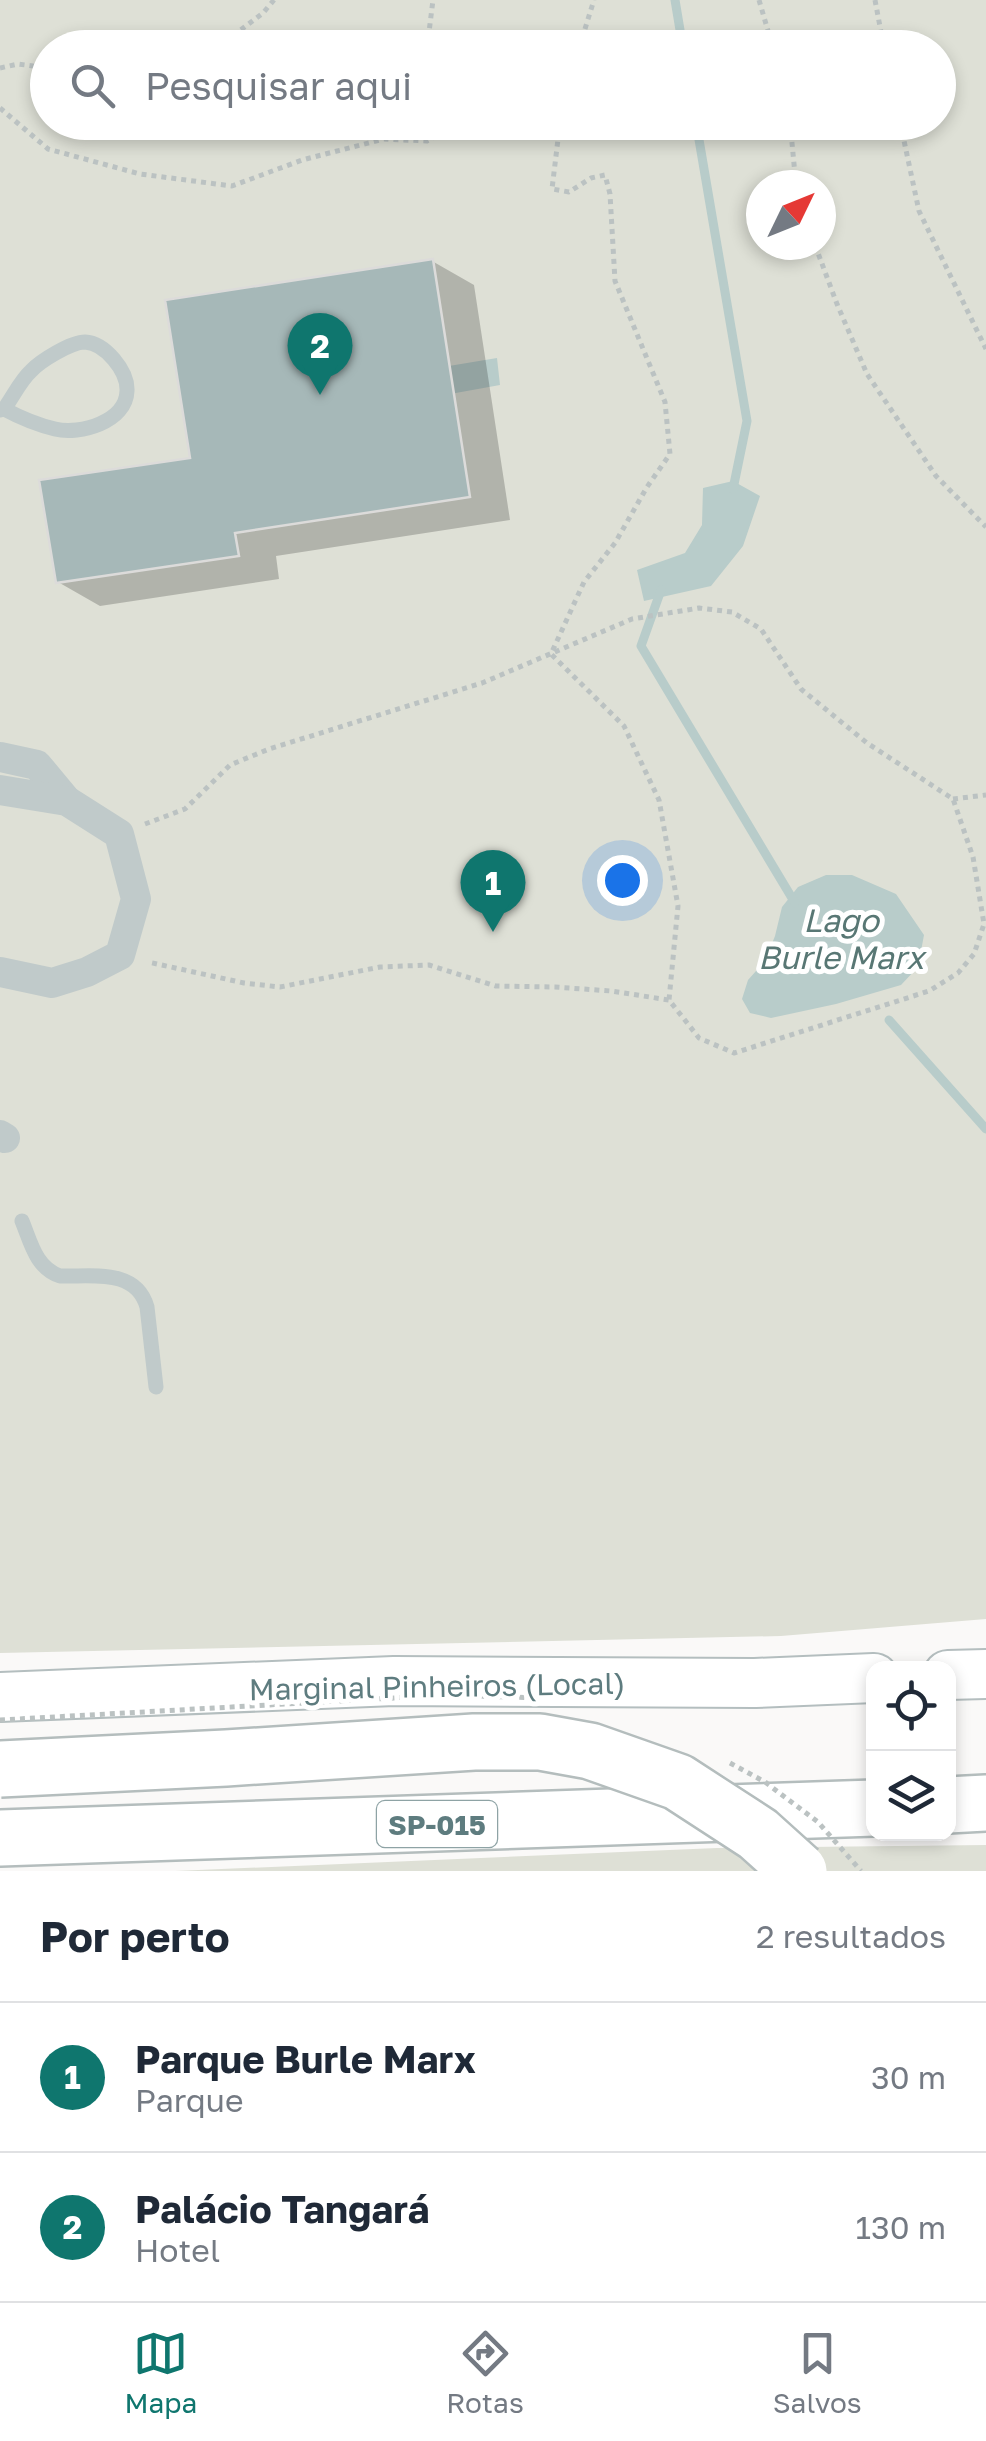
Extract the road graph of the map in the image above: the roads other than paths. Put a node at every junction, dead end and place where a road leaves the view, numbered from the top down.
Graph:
1 (2, 409) edge
2 (0, 757) edge
3 (0, 790) edge
4 (67, 801) junction
5 (0, 972) edge
6 (22, 1221) dead end
7 (156, 1386) dead end
8 (986, 1674) edge
9 (956, 1676) edge
10 (866, 1678) edge
11 (0, 1697) edge
12 (0, 1769) edge
13 (986, 1804) edge
14 (956, 1805) edge
15 (866, 1808) edge
16 (0, 1838) edge
17 (799, 1871) edge

1 - 1 lane
2 - 4 street
3 - 4 street
4 - 5 street
6 - 7 lane
8 - 9 main road
10 - 11 main road, Marginal Pinheiros (Local)
12 - 17 highway, bridge
13 - 14 highway
15 - 16 highway, SP-015

